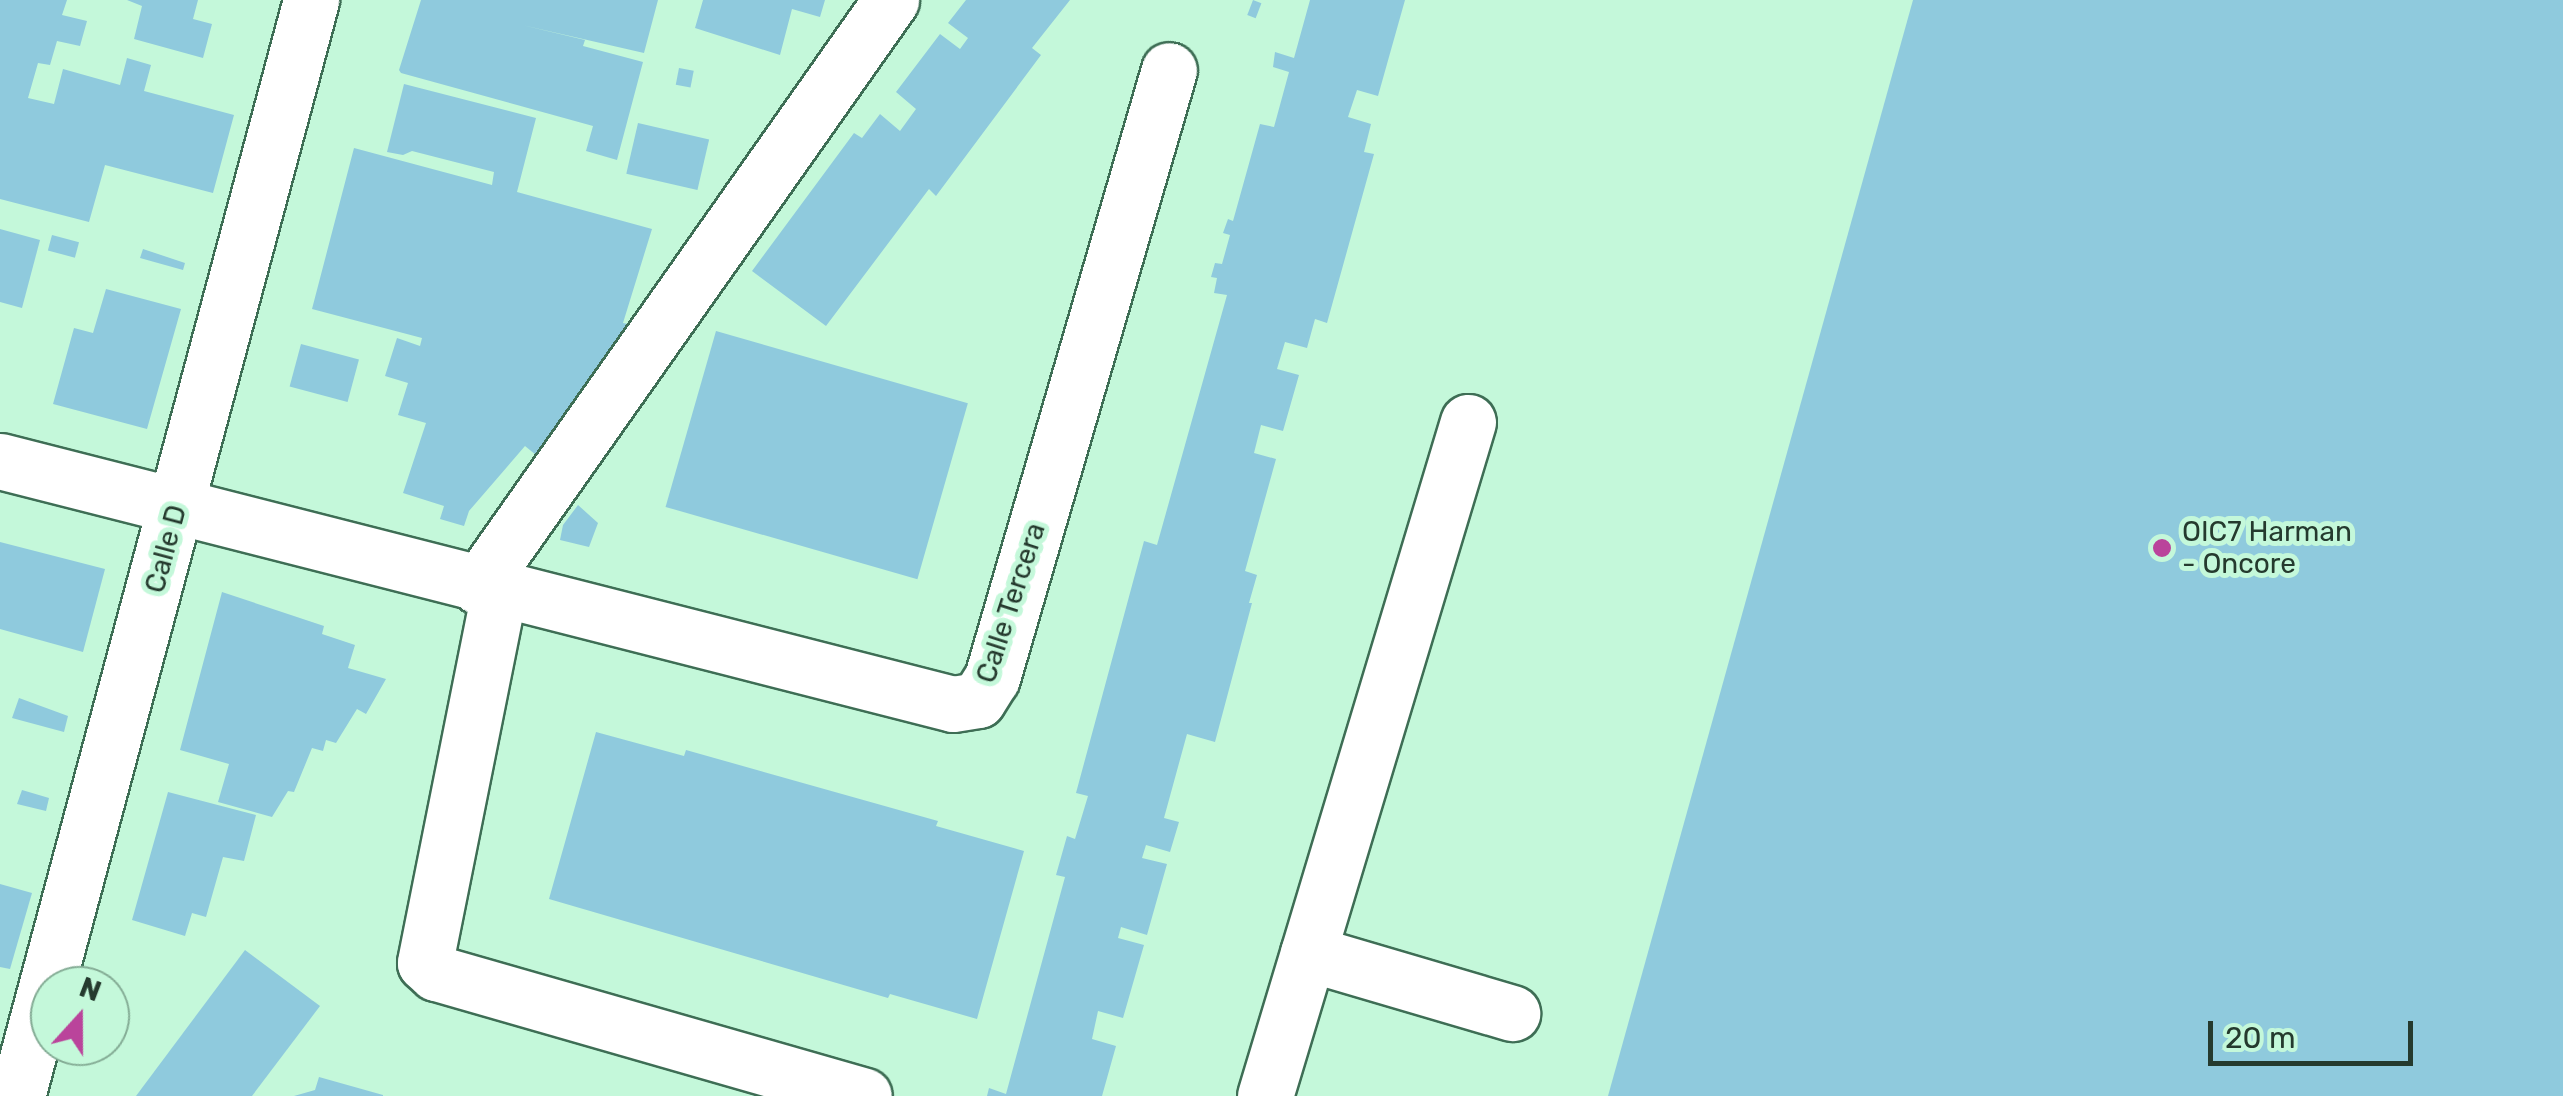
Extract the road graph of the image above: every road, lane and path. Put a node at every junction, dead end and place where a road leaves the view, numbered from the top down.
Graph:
1 (311, 0) edge
2 (891, 0) edge
3 (1170, 70) dead end
4 (1468, 422) dead end
5 (0, 462) edge
6 (176, 508) junction
7 (488, 589) junction
8 (1308, 952) junction
9 (1512, 1012) dead end
10 (17, 1096) edge
11 (864, 1096) edge
12 (1265, 1096) edge

1 - 6 street, Calle D
2 - 7 street
3 - 7 street, Calle Tercera
4 - 8 street
5 - 6 street, Calle Tercera
6 - 7 street, Calle Tercera
6 - 10 street, Calle D
7 - 11 street
8 - 9 street
8 - 12 street

